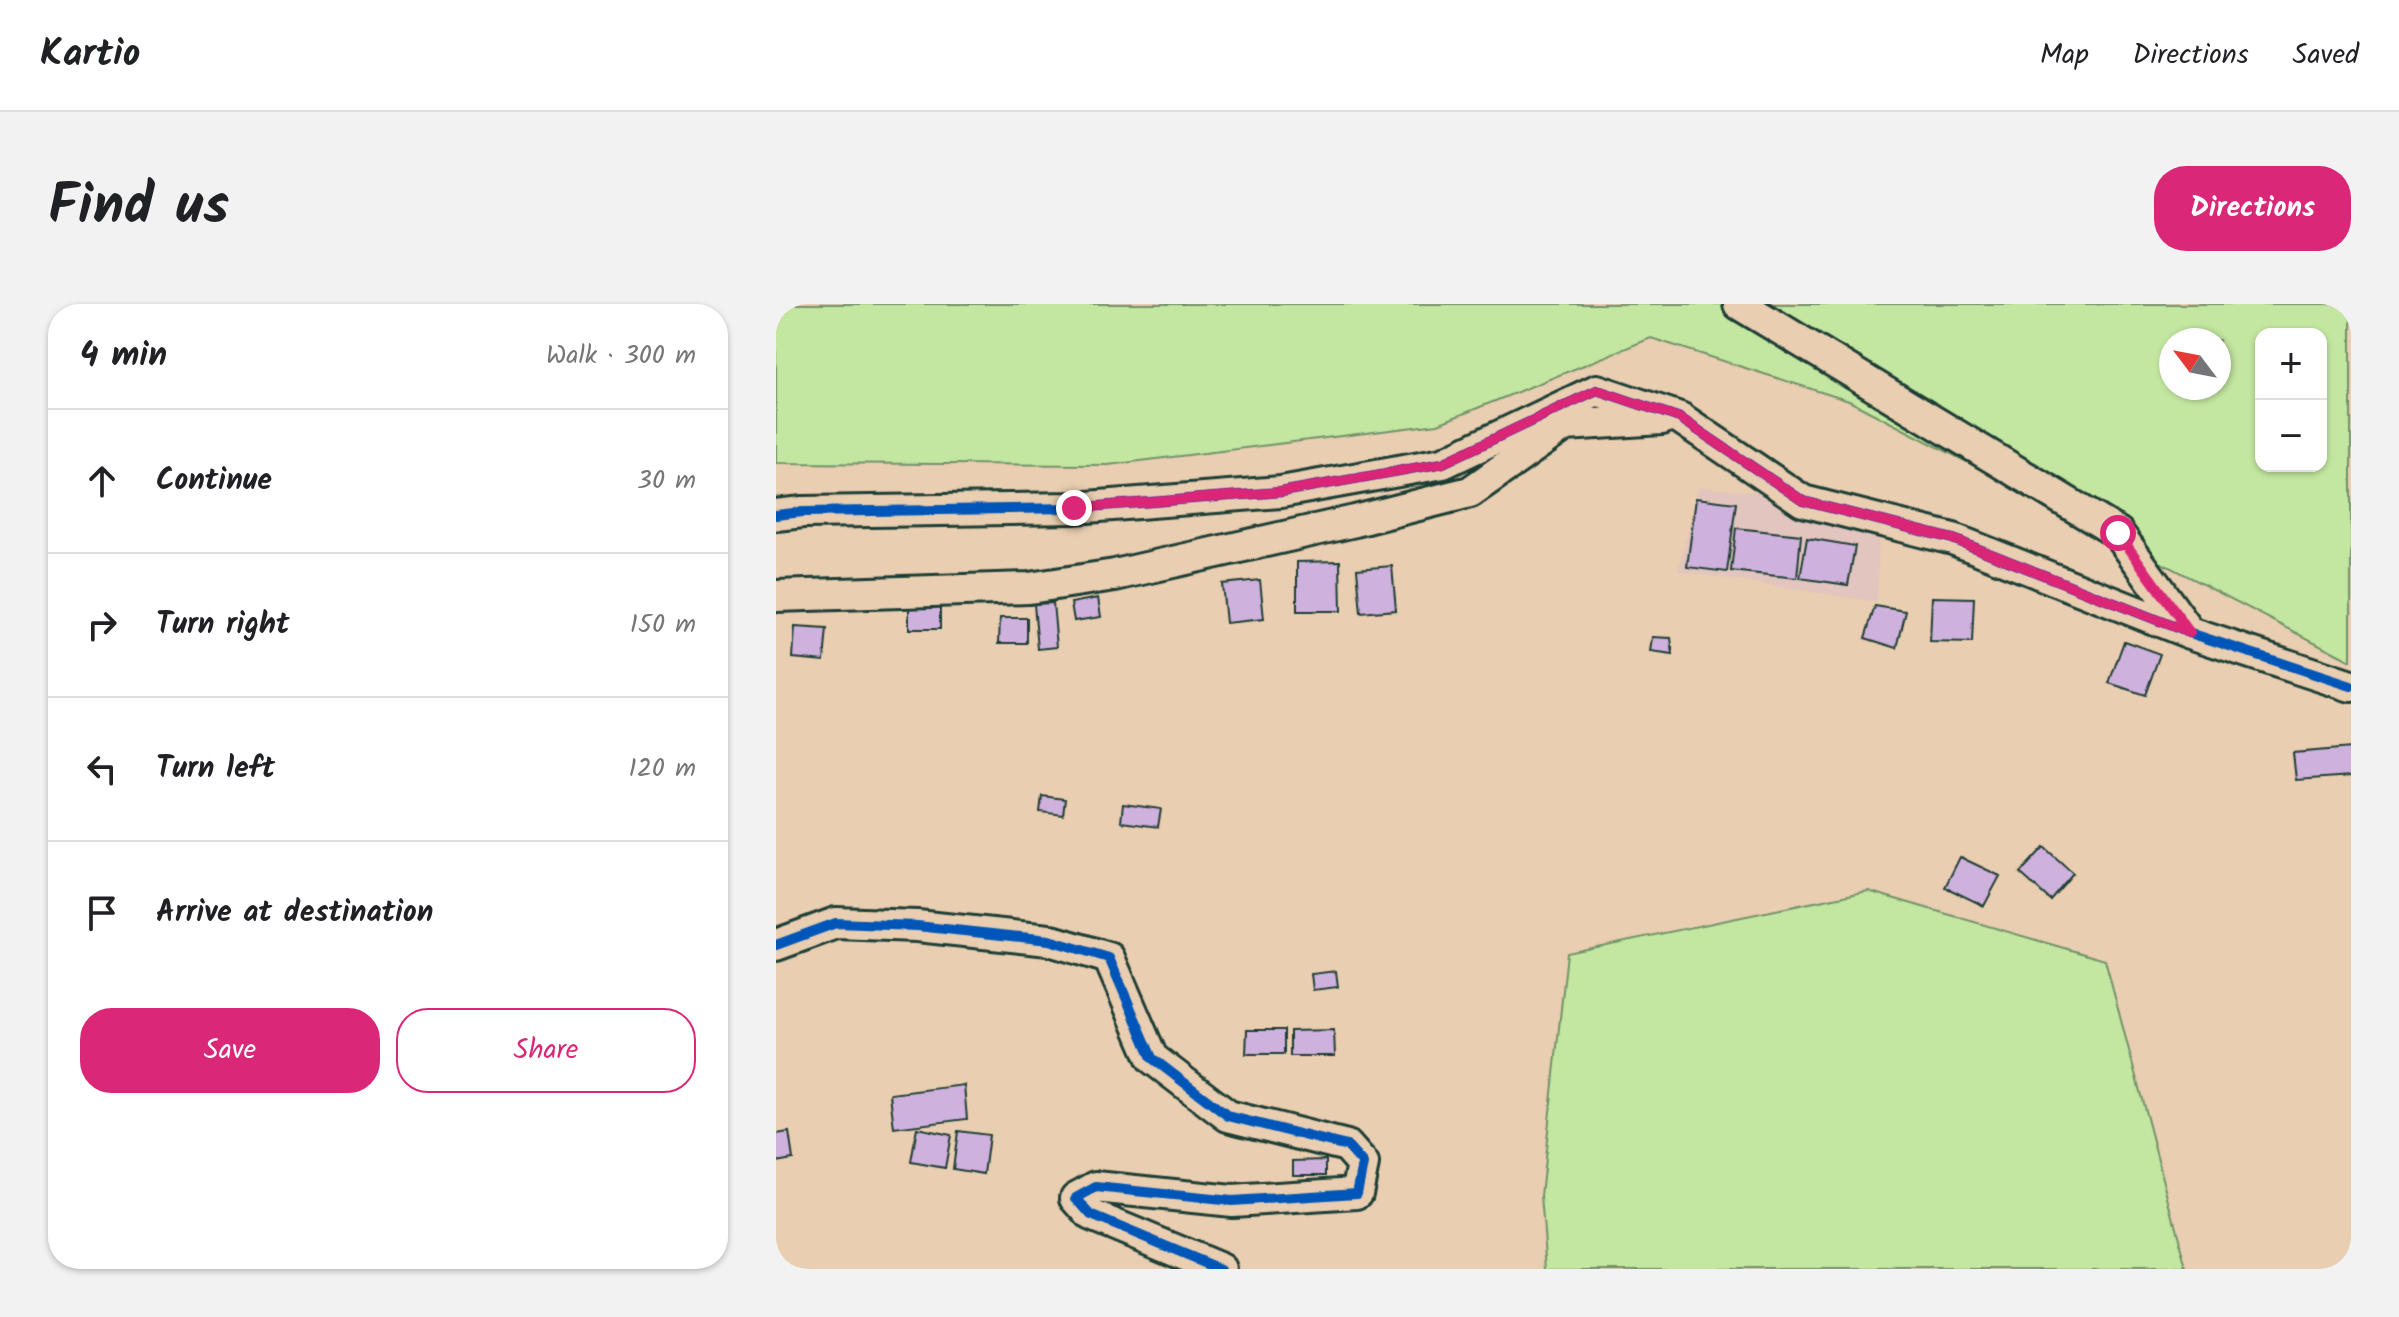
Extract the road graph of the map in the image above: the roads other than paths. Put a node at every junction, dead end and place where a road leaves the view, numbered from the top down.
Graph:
1 (1739, 304) edge
2 (1680, 418) junction
3 (776, 515) edge
4 (776, 596) edge
5 (2190, 633) junction
6 (2351, 686) edge
7 (776, 945) edge
8 (1221, 1269) edge

1 - 5 street
2 - 3 street
2 - 4 street
2 - 5 street
5 - 6 street
7 - 8 street

